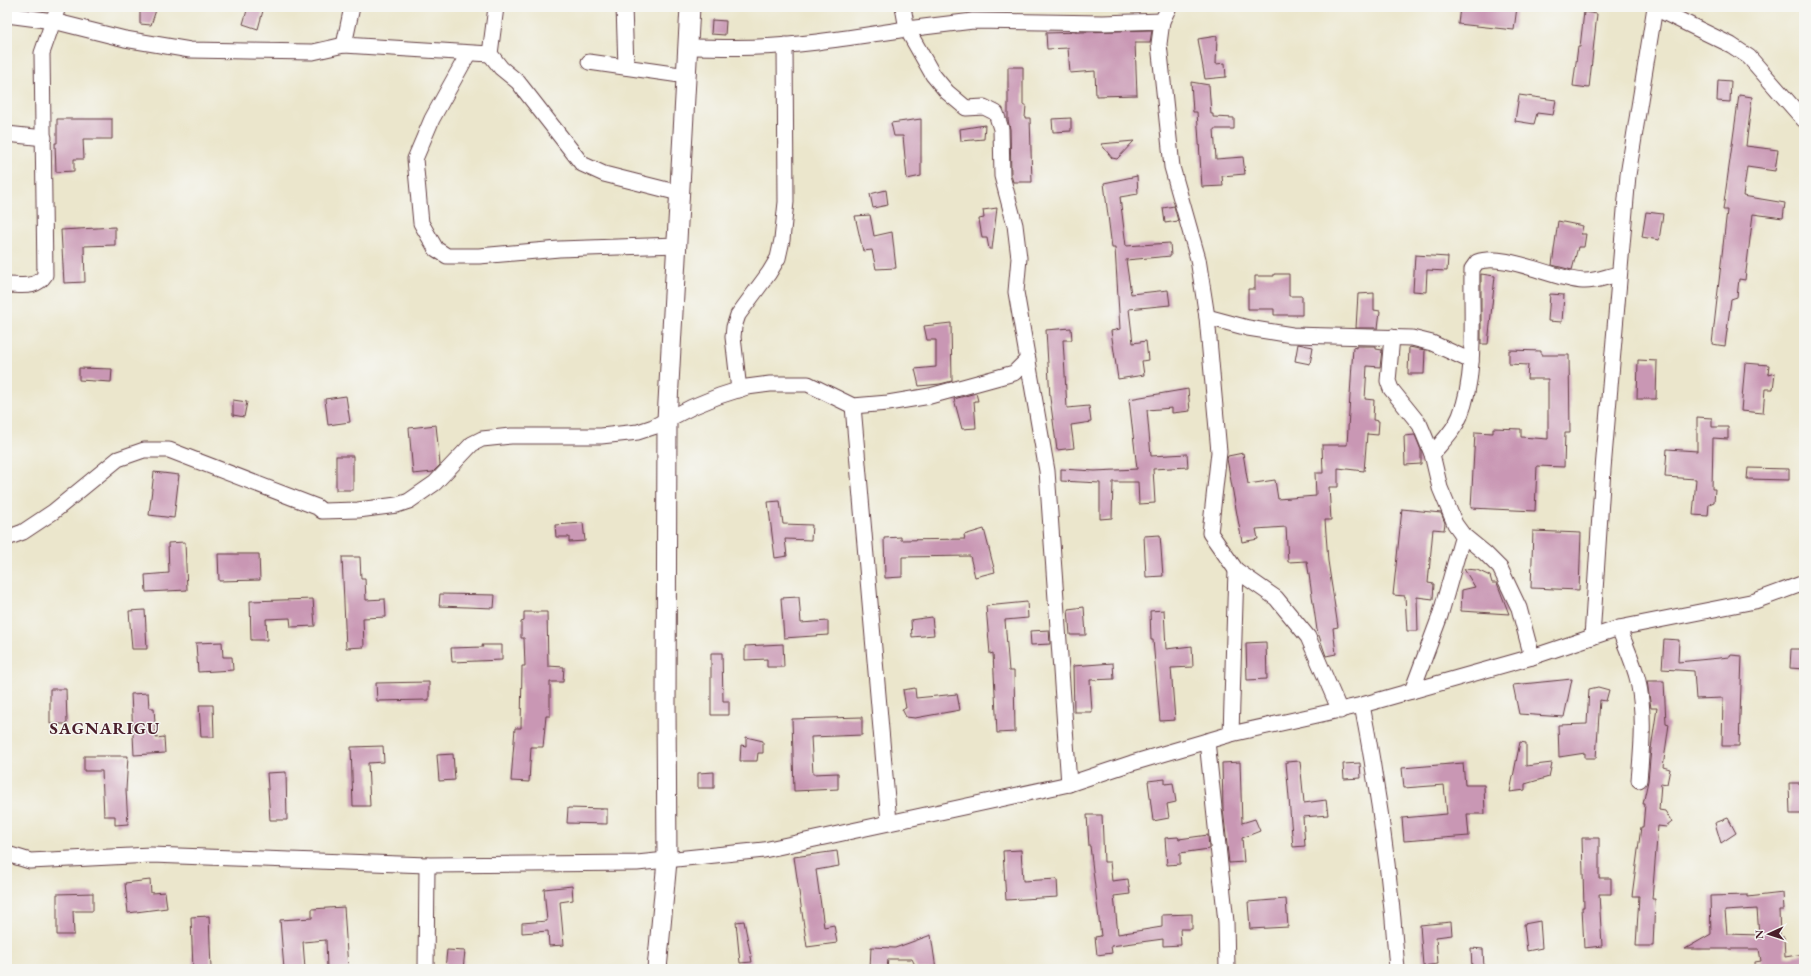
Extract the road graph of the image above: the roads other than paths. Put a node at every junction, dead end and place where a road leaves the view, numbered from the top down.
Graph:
1 (58, 7) edge
2 (352, 7) edge
3 (496, 7) edge
4 (624, 7) edge
5 (690, 7) edge
6 (903, 7) edge
7 (1169, 7) edge
8 (1655, 8) edge
9 (7, 15) edge
10 (53, 21) junction
11 (1162, 21) junction
12 (907, 29) junction
13 (344, 45) junction
14 (785, 45) junction
15 (688, 47) junction
16 (468, 54) junction
17 (490, 54) junction
18 (590, 62) dead end
19 (626, 67) junction
20 (687, 76) junction
21 (1804, 120) edge
22 (7, 134) edge
23 (44, 138) junction
24 (679, 192) junction
25 (677, 245) junction
26 (1619, 274) junction
27 (7, 285) edge
28 (1207, 317) junction
29 (1392, 337) junction
30 (1028, 359) junction
31 (1471, 361) junction
32 (738, 390) junction
33 (853, 406) junction
34 (668, 420) junction
35 (1432, 454) junction
36 (1463, 535) junction
37 (7, 538) edge
38 (1236, 570) junction
39 (1804, 583) edge
40 (1619, 628) junction
41 (1592, 637) junction
42 (1532, 657) junction
43 (1412, 691) junction
44 (1362, 705) junction
45 (1340, 711) junction
46 (1231, 734) junction
47 (1207, 741) junction
48 (1639, 780) dead end
49 (1069, 784) junction
50 (889, 822) junction
51 (7, 854) edge
52 (667, 861) junction
53 (427, 865) junction
54 (426, 969) edge
55 (657, 969) edge
56 (1227, 969) edge
57 (1397, 969) edge

1 - 10 street
2 - 13 street
3 - 17 street
4 - 19 street
5 - 15 street
6 - 12 street
7 - 11 street
8 - 21 street
8 - 26 street
9 - 10 street
10 - 13 street
10 - 23 street
11 - 12 street
11 - 28 street
12 - 14 street
12 - 30 street
13 - 16 street
14 - 15 street
14 - 32 street
15 - 20 street
16 - 17 street
16 - 25 street
17 - 24 street
18 - 19 street
19 - 20 street
20 - 24 street
22 - 23 street
23 - 27 street
24 - 25 street
25 - 34 street
26 - 31 street
26 - 41 street
28 - 29 street
28 - 38 street
29 - 31 street
29 - 35 street
30 - 33 street
30 - 49 street
31 - 35 street
32 - 33 street
32 - 34 street
33 - 50 street
34 - 37 street
34 - 52 street
35 - 36 street
36 - 42 street
36 - 43 street
38 - 45 street
38 - 46 street
39 - 40 street
40 - 41 street
40 - 48 street
41 - 42 street
42 - 43 street
43 - 44 street
44 - 45 street
44 - 57 street
45 - 46 street
46 - 47 street
47 - 49 street
47 - 56 street
49 - 50 street
50 - 52 street
51 - 53 street
52 - 53 street
52 - 55 street
53 - 54 street

